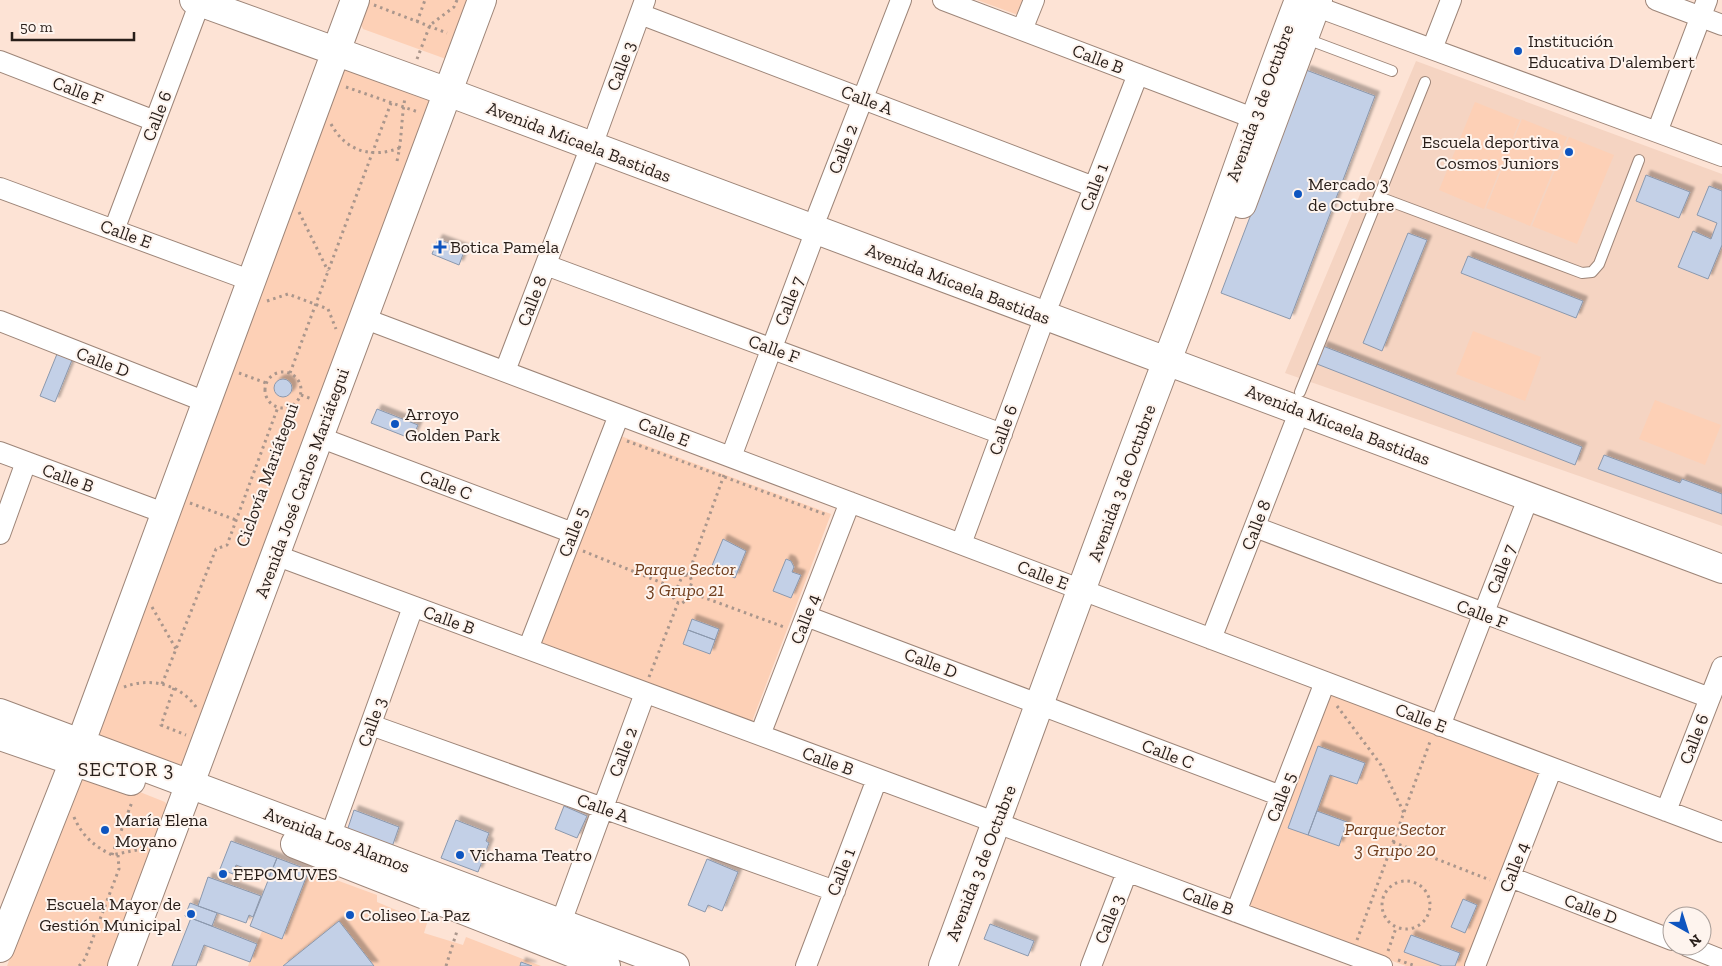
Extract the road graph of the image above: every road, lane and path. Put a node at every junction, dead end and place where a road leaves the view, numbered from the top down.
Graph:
1 (245, 0) edge
2 (425, 0) edge
3 (457, 0) edge
4 (482, 0) edge
5 (901, 0) edge
6 (943, 0) edge
7 (1034, 0) edge
8 (1451, 0) edge
9 (1656, 0) edge
10 (197, 1) edge
11 (362, 2) edge
12 (1308, 2) edge
13 (642, 7) edge
14 (1704, 8) edge
15 (417, 22) junction
16 (1722, 25) edge
17 (429, 26) junction
18 (1022, 30) junction
19 (1304, 38) junction
20 (467, 41) junction
21 (340, 44) junction
22 (1432, 49) junction
23 (0, 61) edge
24 (413, 70) junction
25 (1392, 71) dead end
26 (1138, 74) junction
27 (327, 80) junction
28 (1425, 82) dead end
29 (450, 84) junction
30 (863, 99) junction
31 (391, 103) junction
32 (404, 108) junction
33 (1253, 118) junction
34 (437, 119) junction
35 (156, 120) junction
36 (330, 120) dead end
37 (1657, 132) junction
38 (594, 139) junction
39 (406, 144) dead end
40 (400, 148) junction
41 (372, 154) junction
42 (1722, 156) edge
43 (1639, 160) dead end
44 (397, 164) dead end
45 (287, 186) junction
46 (1094, 187) junction
47 (0, 188) edge
48 (1379, 196) junction
49 (817, 222) junction
50 (114, 230) junction
51 (546, 265) junction
52 (328, 271) junction
53 (252, 281) junction
54 (316, 304) junction
55 (1047, 309) junction
56 (241, 310) junction
57 (351, 318) junction
58 (0, 321) edge
59 (336, 328) junction
60 (341, 347) junction
61 (772, 348) junction
62 (1177, 356) junction
63 (220, 367) junction
64 (505, 372) junction
65 (290, 373) junction
66 (266, 383) junction
67 (313, 389) dead end
68 (1300, 401) junction
69 (206, 402) junction
70 (278, 407) junction
71 (306, 407) dead end
72 (619, 415) junction
73 (1002, 434) junction
74 (319, 437) junction
75 (620, 438) dead end
76 (0, 452) edge
77 (731, 457) junction
78 (26, 462) junction
79 (724, 476) junction
80 (1529, 496) junction
81 (850, 502) junction
82 (167, 505) junction
83 (236, 520) junction
84 (824, 524) dead end
85 (1255, 527) junction
86 (0, 534) edge
87 (570, 540) junction
88 (961, 544) junction
89 (1722, 550) edge
90 (275, 556) junction
91 (1722, 569) edge
92 (688, 575) junction
93 (138, 583) junction
94 (677, 589) junction
95 (688, 592) junction
96 (1090, 593) junction
97 (678, 603) junction
98 (413, 607) junction
99 (1484, 614) junction
100 (795, 624) junction
101 (1211, 639) junction
102 (176, 649) junction
103 (528, 649) junction
104 (1722, 667) edge
105 (1325, 682) junction
106 (162, 684) junction
107 (122, 688) dead end
108 (174, 688) junction
109 (645, 693) junction
110 (199, 697) dead end
111 (1710, 698) junction
112 (1335, 702) dead end
113 (196, 708) junction
114 (1048, 708) junction
115 (0, 713) edge
116 (192, 716) dead end
117 (188, 725) dead end
118 (371, 725) junction
119 (1438, 725) junction
120 (185, 735) junction
121 (0, 736) edge
122 (760, 736) junction
123 (192, 737) dead end
124 (182, 743) dead end
125 (77, 752) junction
126 (1552, 768) junction
127 (876, 778) junction
128 (187, 792) junction
129 (1281, 796) junction
130 (132, 801) dead end
131 (603, 808) junction
132 (72, 811) dead end
133 (1666, 811) junction
134 (1404, 813) junction
135 (1004, 826) junction
136 (1722, 832) edge
137 (1393, 842) junction
138 (147, 843) dead end
139 (340, 848) junction
140 (143, 849) junction
141 (112, 855) junction
142 (118, 855) junction
143 (140, 858) dead end
144 (1127, 872) junction
145 (1503, 880) junction
146 (834, 891) junction
147 (1374, 892) junction
148 (1384, 895) junction
149 (465, 911) junction
150 (1236, 912) junction
151 (560, 925) junction
152 (1396, 928) junction
153 (1662, 936) edge
154 (0, 948) edge
155 (1350, 960) edge
156 (1387, 960) edge
157 (79, 966) edge
158 (122, 966) edge
159 (446, 966) edge
160 (606, 966) edge
161 (675, 966) edge
162 (806, 966) edge
163 (943, 966) edge
164 (963, 966) edge
165 (1091, 966) edge
166 (1416, 966) edge
167 (1475, 966) edge

1 - 21 street, Avenida Micaela Bastidas
2 - 15 path
3 - 17 path
4 - 20 street, Avenida José Carlos Mariátegui
5 - 30 street, Calle 2
6 - 18 street, Calle B
7 - 18 street
8 - 22 street
9 - 14 street
10 - 21 street, Avenida Micaela Bastidas
10 - 35 street, Calle 6
11 - 15 path
11 - 21 street
12 - 19 street, Avenida 3 de Octubre
12 - 22 street
12 - 33 street, Avenida 3 de Octubre
13 - 30 street, Calle A
13 - 38 street, Calle 3
14 - 16 street
14 - 37 street
15 - 17 path
17 - 20 path
17 - 24 path
18 - 26 street, Calle B
19 - 25 lane
19 - 62 street, Avenida 3 de Octubre
20 - 29 street, Avenida José Carlos Mariátegui
21 - 24 street, Avenida Micaela Bastidas
21 - 27 street
22 - 37 street
23 - 35 street, Calle F
24 - 29 street, Avenida Micaela Bastidas
24 - 32 path
26 - 33 street, Calle B
26 - 46 street, Calle 1
27 - 31 path
27 - 45 street
28 - 48 lane
29 - 34 street, Avenida José Carlos Mariátegui
29 - 38 street, Avenida Micaela Bastidas
30 - 46 street, Calle A
30 - 49 street, Calle 2
31 - 32 path
31 - 41 path
32 - 34 path
32 - 40 path
33 - 62 street, Avenida 3 de Octubre
34 - 57 street, Avenida José Carlos Mariátegui
35 - 50 street, Calle 6
36 - 41 path
37 - 42 street
38 - 49 street, Avenida Micaela Bastidas
38 - 51 street, Calle 8
39 - 40 path
40 - 41 path
40 - 44 path
41 - 52 path
43 - 48 lane
45 - 52 path
45 - 53 street
46 - 55 street, Calle 1
47 - 50 street, Calle E
48 - 68 lane
49 - 55 street, Avenida Micaela Bastidas
49 - 61 street, Calle 7
50 - 53 street, Calle E
51 - 61 street, Calle F
51 - 64 street, Calle 8
52 - 54 path
53 - 56 street
54 - 56 path
54 - 59 path
54 - 65 path
55 - 62 street, Avenida Micaela Bastidas
55 - 73 street, Calle 6
56 - 63 street
57 - 59 path
57 - 60 street, Avenida José Carlos Mariátegui
57 - 64 street, Calle E
58 - 69 street, Calle D
59 - 60 path
59 - 60 path
60 - 74 street, Avenida José Carlos Mariátegui
61 - 73 street, Calle F
61 - 77 street, Calle 7
62 - 68 street, Avenida Micaela Bastidas
62 - 96 street, Avenida 3 de Octubre
63 - 66 path
63 - 69 street
64 - 72 street, Calle E
65 - 66 path
65 - 70 path
66 - 70 path
67 - 71 path, Ciclovía Mariátegui
68 - 80 street, Avenida Micaela Bastidas
68 - 85 street, Calle 8
68 - 89 street, Avenida Micaela Bastidas
69 - 82 street
70 - 83 path
72 - 77 street, Calle E
72 - 87 street, Calle 5
73 - 88 street, Calle 6
74 - 87 street, Calle C
74 - 90 street, Avenida José Carlos Mariátegui
75 - 79 path
76 - 78 street, Calle B
77 - 79 path
77 - 81 street, Calle E
78 - 82 street, Calle B
78 - 86 street
79 - 84 path
79 - 92 path
80 - 91 street, Avenida Micaela Bastidas
80 - 99 street, Calle 7
81 - 88 street, Calle E
81 - 100 street, Calle 4
82 - 83 path
82 - 93 street
83 - 102 path
85 - 99 street, Calle F
85 - 101 street, Calle 8
87 - 94 path
87 - 103 street, Calle 5
88 - 96 street, Calle E
90 - 98 street, Calle B
90 - 128 street, Avenida José Carlos Mariátegui
92 - 94 path
92 - 95 path
93 - 102 path
93 - 125 street
94 - 97 path
95 - 97 path
95 - 100 path
96 - 101 street, Calle E
96 - 114 street, Avenida 3 de Octubre
97 - 109 path
98 - 103 street, Calle B
98 - 118 street, Calle 3
99 - 111 street, Calle F
99 - 119 street, Calle 7
100 - 114 street, Calle D
100 - 122 street, Calle 4
101 - 105 street, Calle E
102 - 106 path
103 - 109 street, Calle B
104 - 111 street, Calle 6
105 - 119 street, Calle E
105 - 129 street, Calle 5
106 - 107 path
106 - 108 path
108 - 113 path
108 - 120 path
109 - 122 street, Calle B
109 - 131 street, Calle 2
110 - 113 path
111 - 133 street, Calle 6
112 - 134 path
113 - 116 path
114 - 129 street, Calle C
114 - 135 street, Avenida 3 de Octubre
115 - 125 street, Avenida Los Alamos
117 - 120 path
118 - 131 street, Calle A
118 - 139 street, Calle 3
119 - 126 street, Calle E
119 - 134 path
120 - 123 path
120 - 124 path
121 - 125 street, Avenida Los Alamos
122 - 127 street, Calle B
125 - 128 street, Avenida Los Alamos
125 - 154 street
126 - 133 street, Calle E
126 - 145 street, Calle 4
127 - 135 street, Calle B
127 - 146 street, Calle 1
128 - 139 street, Avenida Los Alamos
128 - 158 street, Avenida José Carlos Mariátegui
129 - 150 street, Calle 5
130 - 141 path
131 - 146 street, Calle A
131 - 151 street, Calle 2
132 - 141 path
133 - 136 street, Calle E
134 - 137 path
135 - 144 street, Calle B
135 - 163 street, Avenida 3 de Octubre
135 - 164 street, Avenida 3 de Octubre
137 - 145 path
137 - 147 path
138 - 140 path
139 - 149 street, Avenida Los Alamos
139 - 151 street, Avenida Los Alamos
140 - 142 path
140 - 143 path
141 - 142 path
142 - 157 path
144 - 150 street, Calle B
144 - 165 street, Calle 3
145 - 153 street, Calle D
145 - 167 street, Calle 4
146 - 162 street, Calle 1
147 - 148 path
147 - 155 path
148 - 152 path
148 - 152 path
149 - 159 path
149 - 160 street, Avenida Los Alamos
150 - 155 street, Calle B
151 - 161 street, Avenida Los Alamos
152 - 156 path
155 - 156 street, Calle B
156 - 166 path

